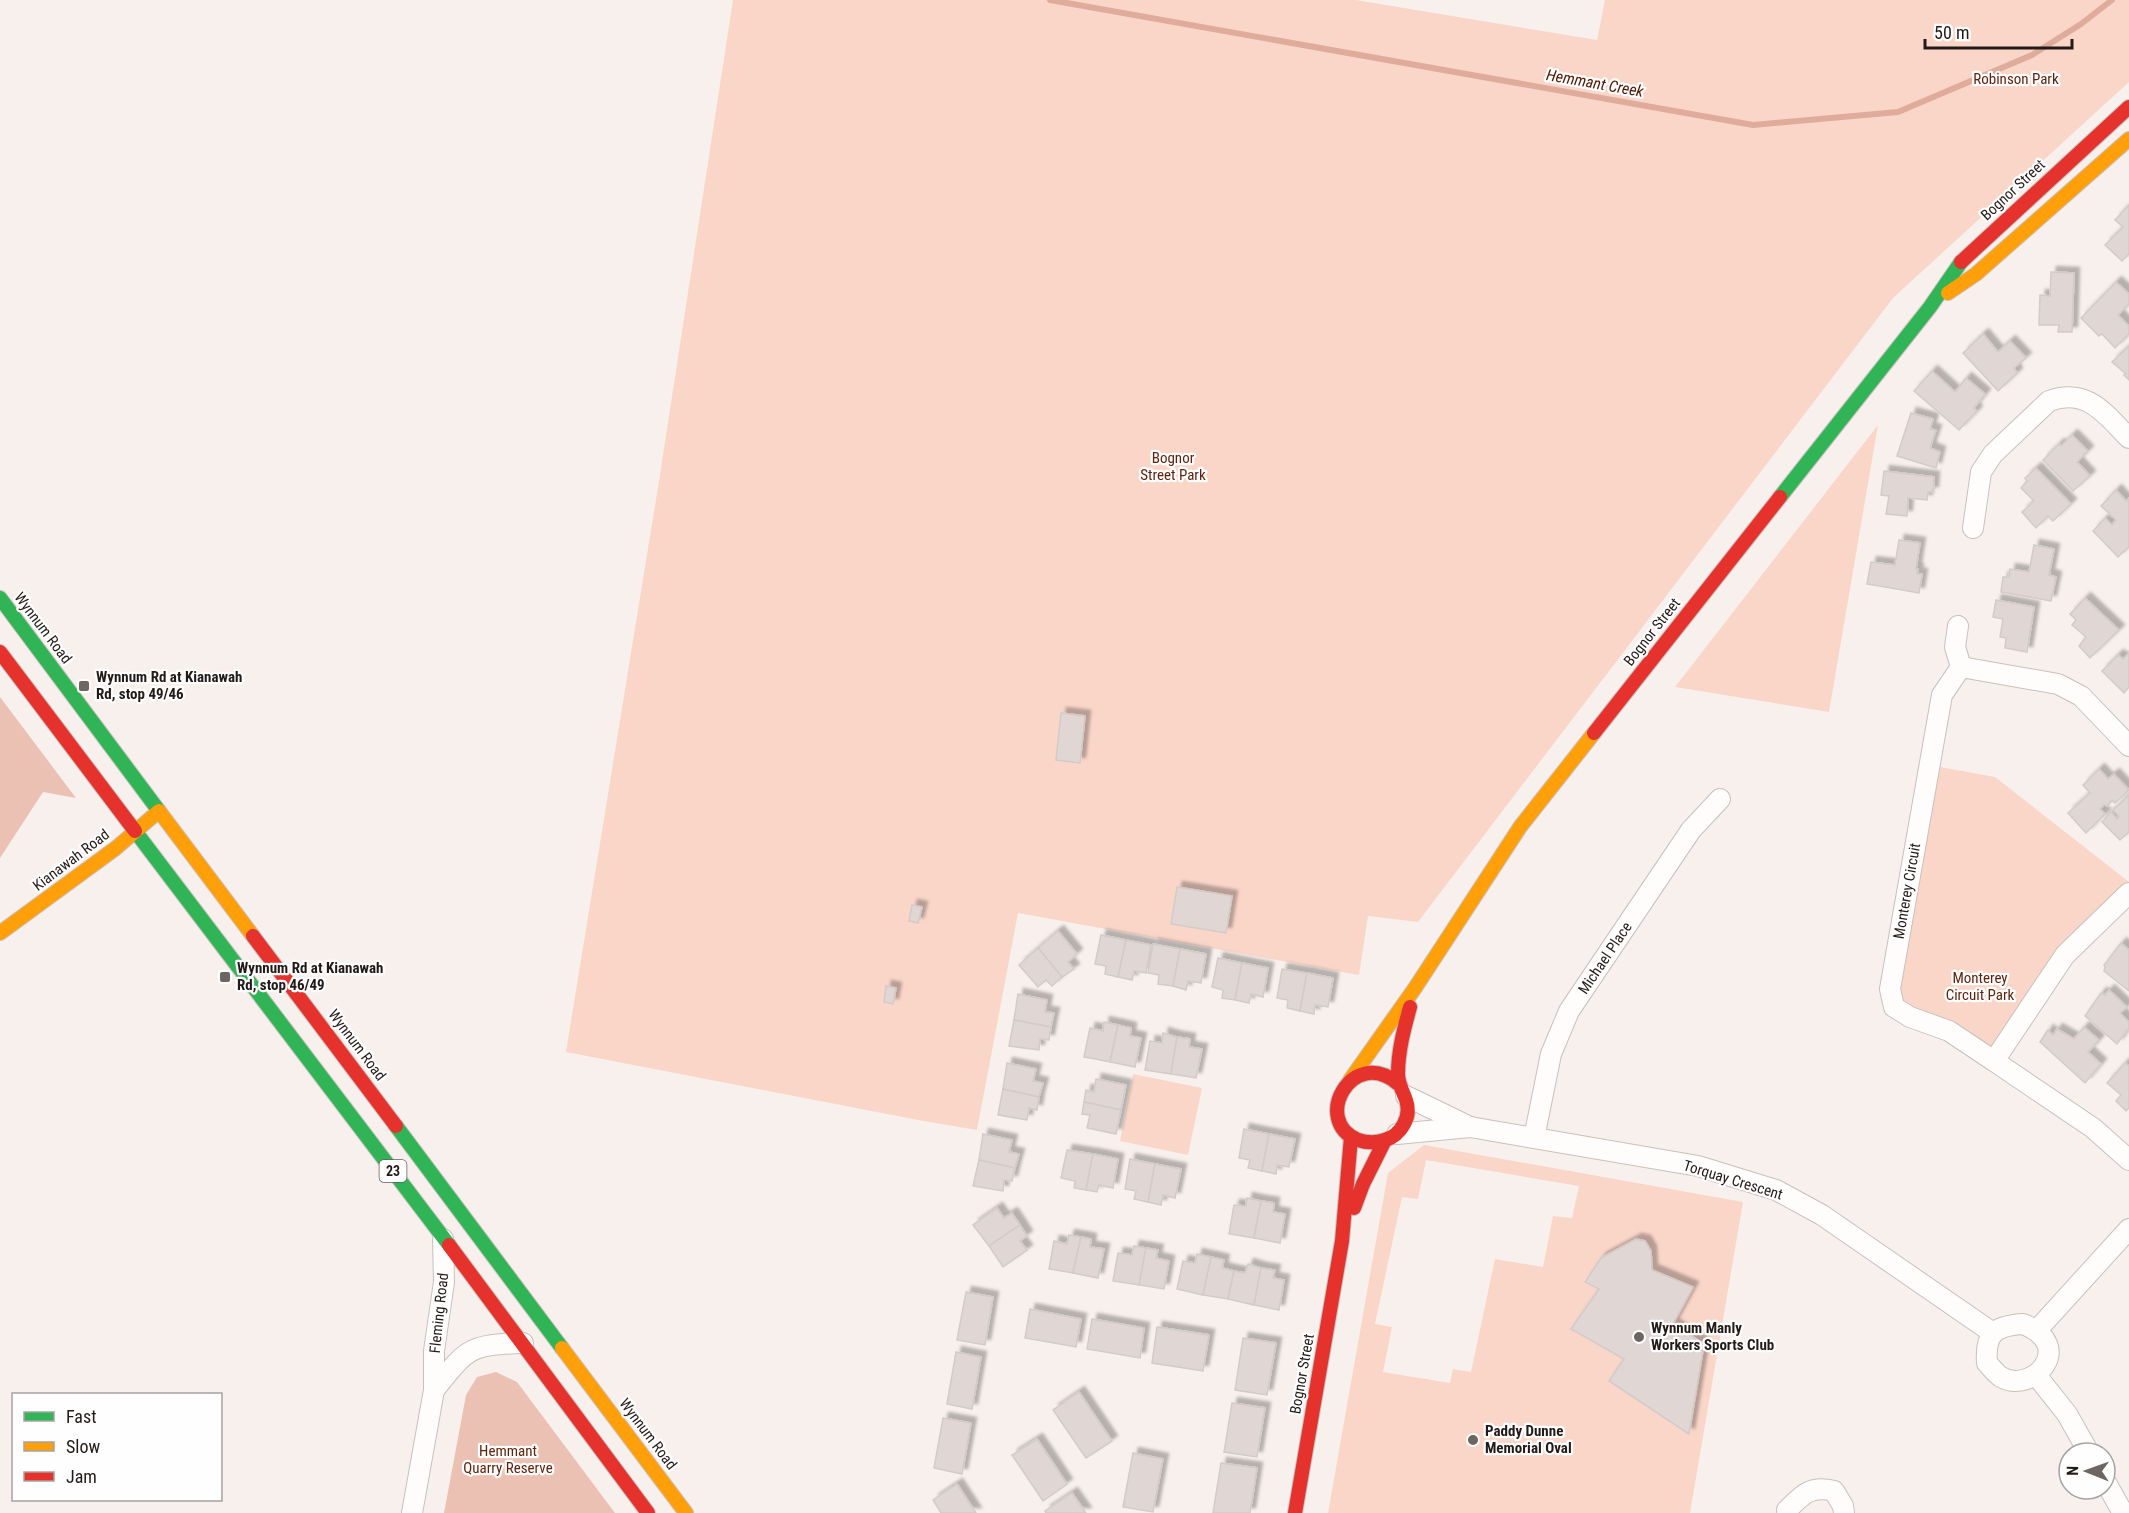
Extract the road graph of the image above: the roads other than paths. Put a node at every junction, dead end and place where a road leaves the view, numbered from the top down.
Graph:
1 (2127, 112) edge
2 (2129, 139) edge
3 (1930, 307) junction
4 (2129, 438) edge
5 (1973, 528) dead end
6 (0, 598) edge
7 (1958, 626) dead end
8 (0, 652) edge
9 (1961, 667) junction
10 (2129, 746) edge
11 (1719, 799) dead end
12 (159, 811) junction
13 (135, 831) junction
14 (2129, 893) edge
15 (0, 933) edge
16 (1415, 988) junction
17 (1994, 1061) junction
18 (1350, 1080) junction
19 (1402, 1089) junction
20 (1470, 1127) junction
21 (1351, 1137) junction
22 (1390, 1138) junction
23 (1534, 1138) junction
24 (2129, 1160) edge
25 (2129, 1229) edge
26 (443, 1237) junction
27 (1342, 1241) junction
28 (2037, 1330) junction
29 (1993, 1333) junction
30 (523, 1343) junction
31 (2036, 1375) junction
32 (434, 1390) junction
33 (2082, 1441) edge
34 (412, 1513) edge
35 (648, 1513) edge
36 (686, 1513) edge
37 (1295, 1513) edge
38 (1788, 1513) edge
39 (1844, 1513) edge

1 - 3 main road, Bognor Street
2 - 3 main road, Bognor Street
3 - 16 main road, Bognor Street
4 - 5 street
6 - 12 main road, Wynnum Road / 23
7 - 9 street
8 - 13 main road, 23
9 - 10 street
9 - 17 street, Monterey Circuit
11 - 23 street, Michael Place
12 - 13 main road, Kianawah Road
12 - 36 main road, Wynnum Road / 23
13 - 15 main road, Kianawah Road
13 - 26 main road, 23
14 - 17 street
16 - 18 main road, Bognor Street
16 - 19 main road, Bognor Street
17 - 24 street, Monterey Circuit
18 - 19 main road
18 - 21 main road, Bognor Street
19 - 20 street, Torquay Crescent
19 - 22 main road, Bognor Street
20 - 22 street, Torquay Crescent
20 - 23 street, Torquay Crescent
21 - 22 main road
21 - 27 main road, Bognor Street
22 - 27 main road, Bognor Street
23 - 29 street, Torquay Crescent
25 - 28 street
26 - 30 main road, 23
26 - 32 street, Fleming Road
27 - 37 main road, Bognor Street
28 - 29 street
28 - 31 street
29 - 31 street
30 - 32 street, Fleming Road
30 - 35 main road, 23
31 - 33 street
32 - 34 street, Fleming Road
38 - 39 street

